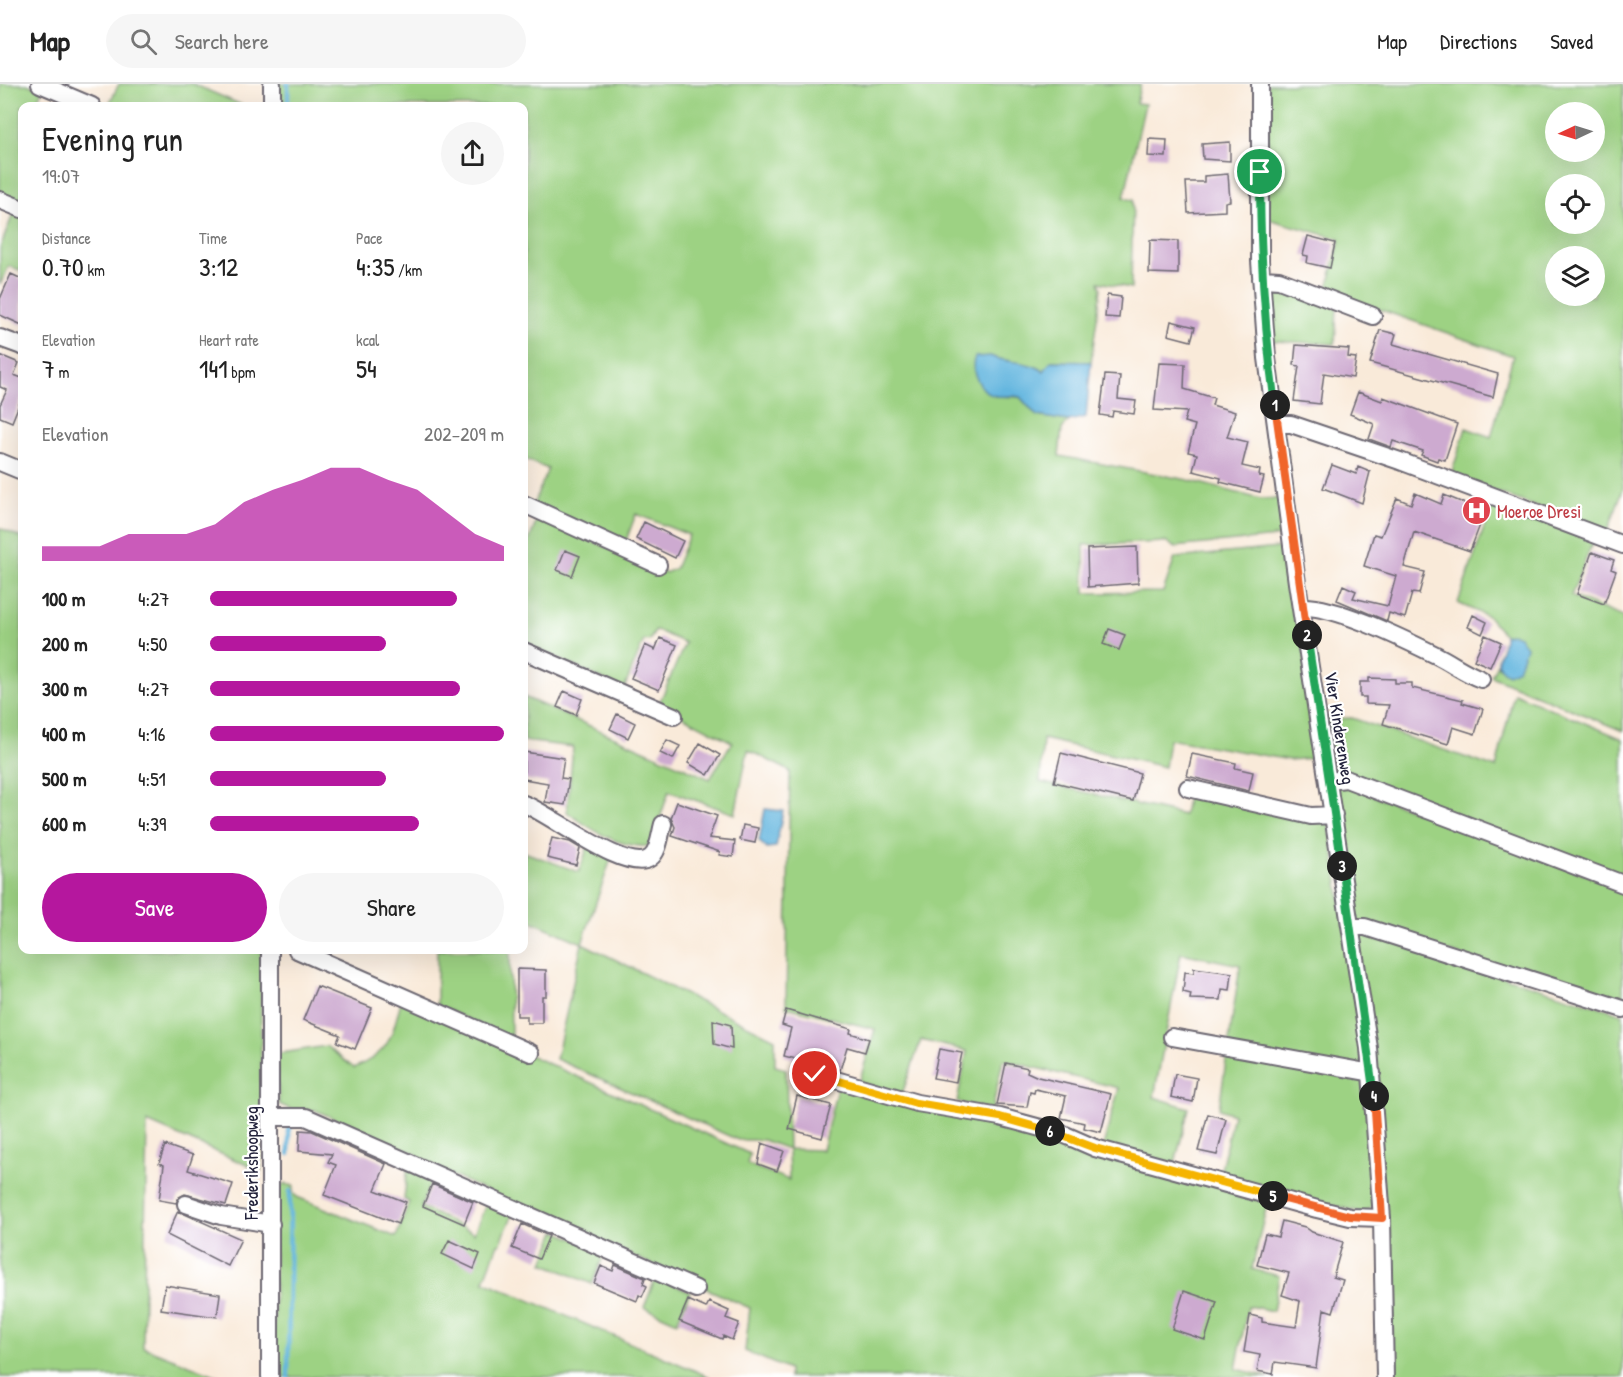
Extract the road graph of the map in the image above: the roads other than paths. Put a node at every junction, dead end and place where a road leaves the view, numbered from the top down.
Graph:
1 (39, 84) edge
2 (272, 84) edge
3 (1260, 84) edge
4 (82, 102) edge
5 (272, 102) edge
6 (0, 200) edge
7 (18, 207) edge
8 (1261, 279) junction
9 (1373, 316) dead end
10 (0, 338) edge
11 (18, 345) edge
12 (1277, 424) junction
13 (0, 462) edge
14 (18, 469) edge
15 (528, 506) edge
16 (1623, 545) edge
17 (658, 565) dead end
18 (1302, 608) junction
19 (528, 653) edge
20 (1481, 679) dead end
21 (674, 716) dead end
22 (1329, 781) junction
23 (1188, 788) dead end
24 (528, 806) edge
25 (1334, 815) junction
26 (663, 824) dead end
27 (1623, 884) edge
28 (1352, 927) junction
29 (270, 954) edge
30 (306, 954) edge
31 (1623, 1009) edge
32 (1172, 1037) dead end
33 (531, 1053) dead end
34 (1372, 1073) junction
35 (815, 1074) dead end
36 (270, 1117) junction
37 (186, 1204) dead end
38 (1382, 1218) junction
39 (271, 1224) junction
40 (696, 1289) dead end
41 (270, 1377) edge
42 (1385, 1377) edge

1 - 4 street
2 - 5 street
3 - 8 street, Vier Kinderenweg
6 - 7 street
8 - 9 street
8 - 12 street, Vier Kinderenweg
10 - 11 street
12 - 16 street
12 - 18 street, Vier Kinderenweg
13 - 14 street
15 - 17 street
18 - 20 street
18 - 22 street, Vier Kinderenweg
19 - 21 street
22 - 25 street, Vier Kinderenweg
22 - 27 street
23 - 25 street
24 - 26 street
25 - 28 street, Vier Kinderenweg
28 - 31 street
28 - 34 street, Vier Kinderenweg
29 - 36 street, Frederikshoopweg
30 - 33 street
32 - 34 street
34 - 38 street, Vier Kinderenweg
35 - 38 street
36 - 39 street, Frederikshoopweg
36 - 40 street
37 - 39 street
38 - 42 street, Vier Kinderenweg
39 - 41 street, Frederikshoopweg

